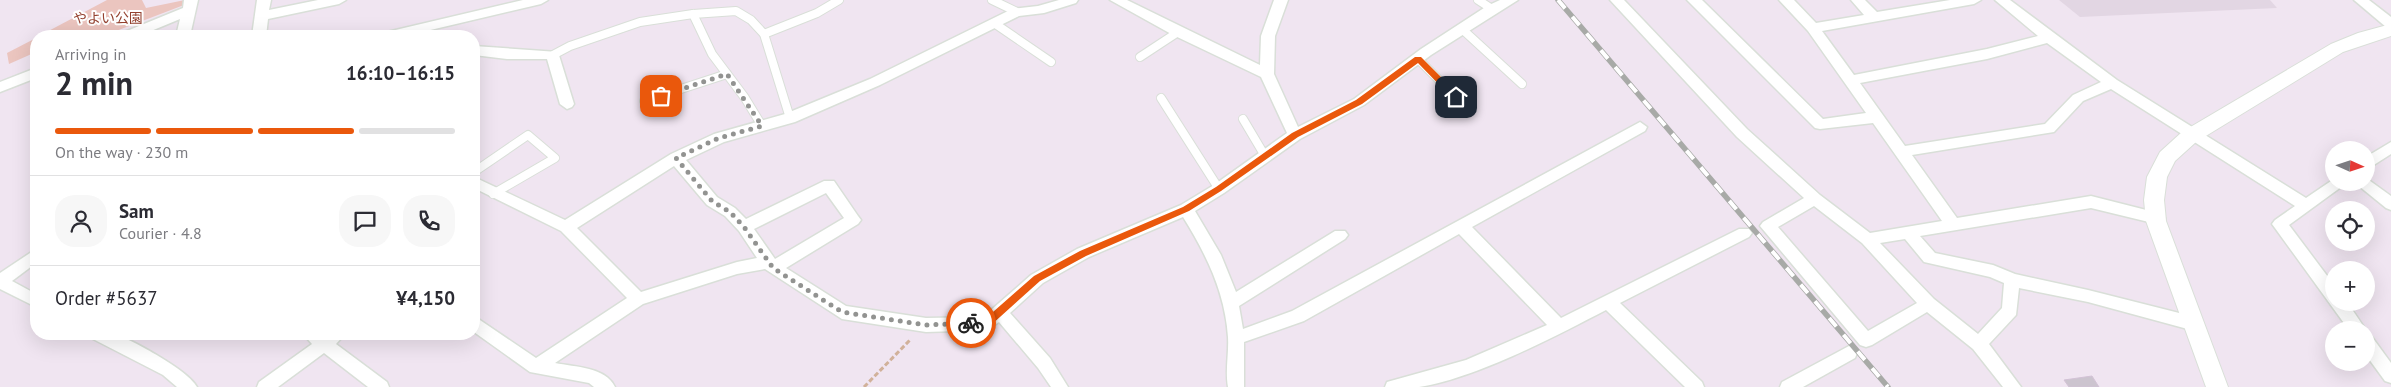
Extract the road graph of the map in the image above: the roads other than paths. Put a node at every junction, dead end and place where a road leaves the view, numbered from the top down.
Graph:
1 (264, 0) edge
2 (339, 0) edge
3 (541, 0) edge
4 (839, 0) edge
5 (992, 0) edge
6 (1071, 0) edge
7 (1117, 0) edge
8 (1281, 0) edge
9 (1478, 0) edge
10 (1511, 0) edge
11 (1617, 0) edge
12 (1694, 0) edge
13 (1786, 0) edge
14 (1858, 0) edge
15 (1974, 0) edge
16 (2002, 0) edge
17 (2361, 0) edge
18 (513, 3) edge
19 (190, 5) edge
20 (1492, 9) junction
21 (1017, 12) junction
22 (693, 14) junction
23 (261, 16) junction
24 (1874, 17) junction
25 (994, 23) junction
26 (2391, 24) edge
27 (1812, 28) junction
28 (1462, 29) junction
29 (139, 30) edge
30 (184, 30) edge
31 (260, 30) edge
32 (410, 30) edge
33 (2391, 30) edge
34 (1178, 32) junction
35 (764, 34) junction
36 (2047, 38) junction
37 (480, 51) edge
38 (553, 55) junction
39 (1140, 57) dead end
40 (1418, 59) junction
41 (1051, 62) dead end
42 (727, 74) junction
43 (1267, 74) junction
44 (30, 78) edge
45 (1850, 80) junction
46 (1522, 84) dead end
47 (2110, 84) junction
48 (0, 87) edge
49 (1161, 98) dead end
50 (644, 101) dead end
51 (567, 104) dead end
52 (1469, 110) dead end
53 (1876, 117) junction
54 (790, 118) junction
55 (1243, 120) dead end
56 (762, 126) junction
57 (1640, 127) dead end
58 (1295, 135) junction
59 (2191, 136) junction
60 (2391, 148) edge
61 (1902, 152) junction
62 (1265, 156) junction
63 (676, 158) junction
64 (2375, 159) edge
65 (480, 168) edge
66 (480, 186) edge
67 (1219, 189) junction
68 (2328, 191) edge
69 (2373, 191) edge
70 (493, 194) junction
71 (1815, 199) junction
72 (2391, 204) edge
73 (2307, 206) junction
74 (1186, 209) junction
75 (2156, 218) junction
76 (1953, 224) junction
77 (1461, 226) junction
78 (566, 227) junction
79 (744, 227) junction
80 (1908, 232) junction
81 (1744, 233) dead end
82 (1340, 235) dead end
83 (1867, 239) junction
84 (30, 260) edge
85 (771, 265) junction
86 (2012, 280) junction
87 (0, 282) edge
88 (2325, 285) edge
89 (30, 298) edge
90 (638, 300) junction
91 (1231, 303) junction
92 (1609, 303) junction
93 (1928, 304) junction
94 (1000, 312) junction
95 (2196, 324) junction
96 (480, 327) edge
97 (1559, 327) junction
98 (1236, 338) junction
99 (111, 340) edge
100 (320, 340) edge
101 (327, 340) edge
102 (1979, 344) junction
103 (1849, 353) dead end
104 (2375, 354) edge
105 (536, 367) junction
106 (2391, 376) edge
107 (189, 387) edge
108 (265, 387) edge
109 (381, 387) edge
110 (607, 387) edge
111 (1060, 387) edge
112 (1236, 387) edge
113 (1393, 387) edge
114 (1696, 387) edge
115 (1788, 387) edge
116 (2014, 387) edge
117 (2217, 387) edge

1 - 23 street
2 - 23 street
3 - 18 street
4 - 35 lane
5 - 21 lane
6 - 21 street
7 - 34 street
8 - 43 street
9 - 20 lane
10 - 20 street
11 - 71 street
12 - 53 street
13 - 27 street
14 - 24 street
15 - 24 street
16 - 36 street
17 - 26 street
18 - 32 street
19 - 29 street
19 - 30 street
20 - 28 street
21 - 25 street
22 - 35 lane
22 - 38 lane
22 - 42 lane
23 - 31 street
24 - 27 street
25 - 41 lane
25 - 54 street
27 - 45 street
28 - 40 street
28 - 46 lane
33 - 59 street
34 - 39 lane
34 - 43 street
35 - 54 lane
36 - 45 street
36 - 47 street
37 - 38 street
38 - 51 street
40 - 52 lane
40 - 58 street
42 - 50 lane
42 - 56 lane
43 - 58 street
44 - 48 street
45 - 53 street
47 - 59 street
47 - 61 street
49 - 67 lane
53 - 61 street
54 - 56 street
55 - 62 lane
56 - 63 street
57 - 77 street
58 - 62 street
59 - 73 street
59 - 75 street
60 - 64 street
61 - 76 street
62 - 67 street
63 - 78 street
63 - 79 street
65 - 70 lane
66 - 70 street
67 - 74 street
68 - 73 street
69 - 72 street
70 - 78 street
71 - 83 street
71 - 93 street
73 - 88 street
74 - 91 street
74 - 94 street
75 - 76 street
75 - 95 street
76 - 80 street
77 - 97 street
77 - 98 street
78 - 90 street
79 - 85 street
79 - 85 street
80 - 83 street
80 - 86 street
81 - 92 street
82 - 91 street
83 - 93 street
84 - 87 street
85 - 90 street
85 - 94 street
86 - 95 street
86 - 102 street
87 - 89 street
90 - 105 street
91 - 98 street
92 - 97 street
92 - 114 street
93 - 102 street
94 - 111 street
95 - 117 street
96 - 105 street
97 - 113 street
98 - 112 street
99 - 107 street
100 - 108 street
101 - 109 street
102 - 116 street
103 - 115 street
104 - 106 street
105 - 110 street

